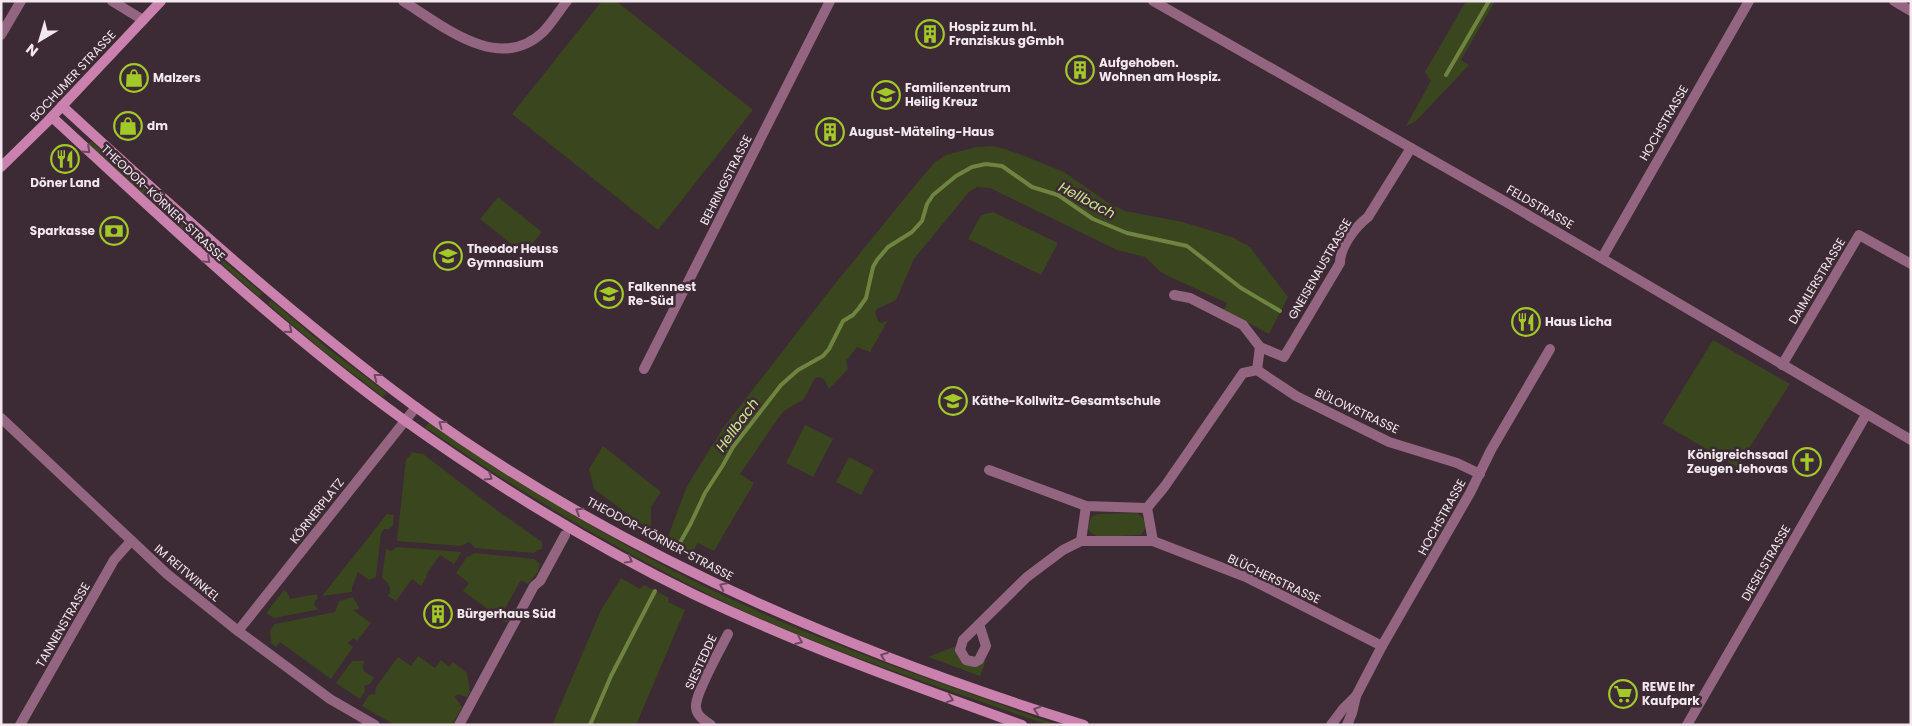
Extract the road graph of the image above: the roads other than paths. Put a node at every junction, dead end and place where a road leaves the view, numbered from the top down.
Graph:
1 (21, 1) edge
2 (112, 1) edge
3 (161, 1) edge
4 (403, 1) edge
5 (567, 1) edge
6 (830, 1) edge
7 (1153, 1) edge
8 (1749, 1) edge
9 (1894, 1) edge
10 (1911, 11) edge
11 (143, 20) junction
12 (1, 36) edge
13 (62, 106) junction
14 (52, 117) junction
15 (1411, 148) junction
16 (1, 167) edge
17 (1602, 258) junction
18 (1911, 264) edge
19 (270, 292) junction
20 (1174, 295) dead end
21 (259, 306) junction
22 (1260, 348) junction
23 (1550, 349) dead end
24 (1782, 365) junction
25 (644, 369) dead end
26 (1257, 370) junction
27 (416, 407) junction
28 (1866, 414) junction
29 (1, 418) edge
30 (405, 420) junction
31 (1911, 440) edge
32 (990, 470) dead end
33 (1480, 474) junction
34 (1086, 506) junction
35 (1147, 508) junction
36 (565, 536) dead end
37 (131, 541) junction
38 (1081, 541) junction
39 (1153, 541) junction
40 (980, 624) dead end
41 (238, 631) junction
42 (728, 634) dead end
43 (1382, 646) junction
44 (1356, 696) junction
45 (20, 725) edge
46 (375, 725) edge
47 (459, 725) edge
48 (711, 725) edge
49 (1022, 725) edge
50 (1084, 725) edge
51 (1330, 725) edge
52 (1347, 725) edge
53 (1688, 725) edge

1 - 12 street
2 - 11 street
3 - 11 main road, BOCHUMER STRASSE
4 - 5 street
6 - 25 street, BEHRINGSTRASSE
7 - 15 street, FELDSTRASSE
8 - 17 street, HOCHSTRASSE
9 - 10 street
11 - 13 main road, BOCHUMER STRASSE
13 - 14 main road, BOCHUMER STRASSE
13 - 19 main road, THEODOR-KÖRNER-STRASSE
14 - 16 main road, BOCHUMER STRASSE
14 -> 21 main road, THEODOR-KÖRNER-STRASSE
15 - 17 street, FELDSTRASSE
15 - 22 street, GNEISENAUSTRASSE
17 - 24 street, FELDSTRASSE
18 - 24 street, DAIMLERSTRASSE
19 - 21 main road
27 -> 19 main road, THEODOR-KÖRNER-STRASSE
20 - 22 street
21 -> 30 main road, THEODOR-KÖRNER-STRASSE
22 - 26 street
23 - 33 street, HOCHSTRASSE
24 - 28 street, FELDSTRASSE
26 - 33 street, BÜLOWSTRASSE
26 - 35 street
27 - 30 street, KÖRNERPLATZ
50 -> 27 main road, THEODOR-KÖRNER-STRASSE
28 - 31 street, FELDSTRASSE
28 - 53 street, DIESELSTRASSE
29 - 37 street, IM REITWINKEL
30 - 41 street, KÖRNERPLATZ
30 -> 49 main road, THEODOR-KÖRNER-STRASSE
32 - 34 street
33 - 43 street, HOCHSTRASSE
34 - 35 street
34 - 38 street
35 - 39 street
36 - 47 street
37 - 41 street, IM REITWINKEL
37 - 45 street, TANNENSTRASSE
38 - 39 street, BLÜCHERSTRASSE
38 - 40 street
39 - 43 street, BLÜCHERSTRASSE
41 - 46 street, IM REITWINKEL
42 - 48 street, SIESTEDDE
43 - 44 street, HOCHSTRASSE
44 - 51 street, HOCHSTRASSE
44 - 52 street, HOCHSTRASSE

